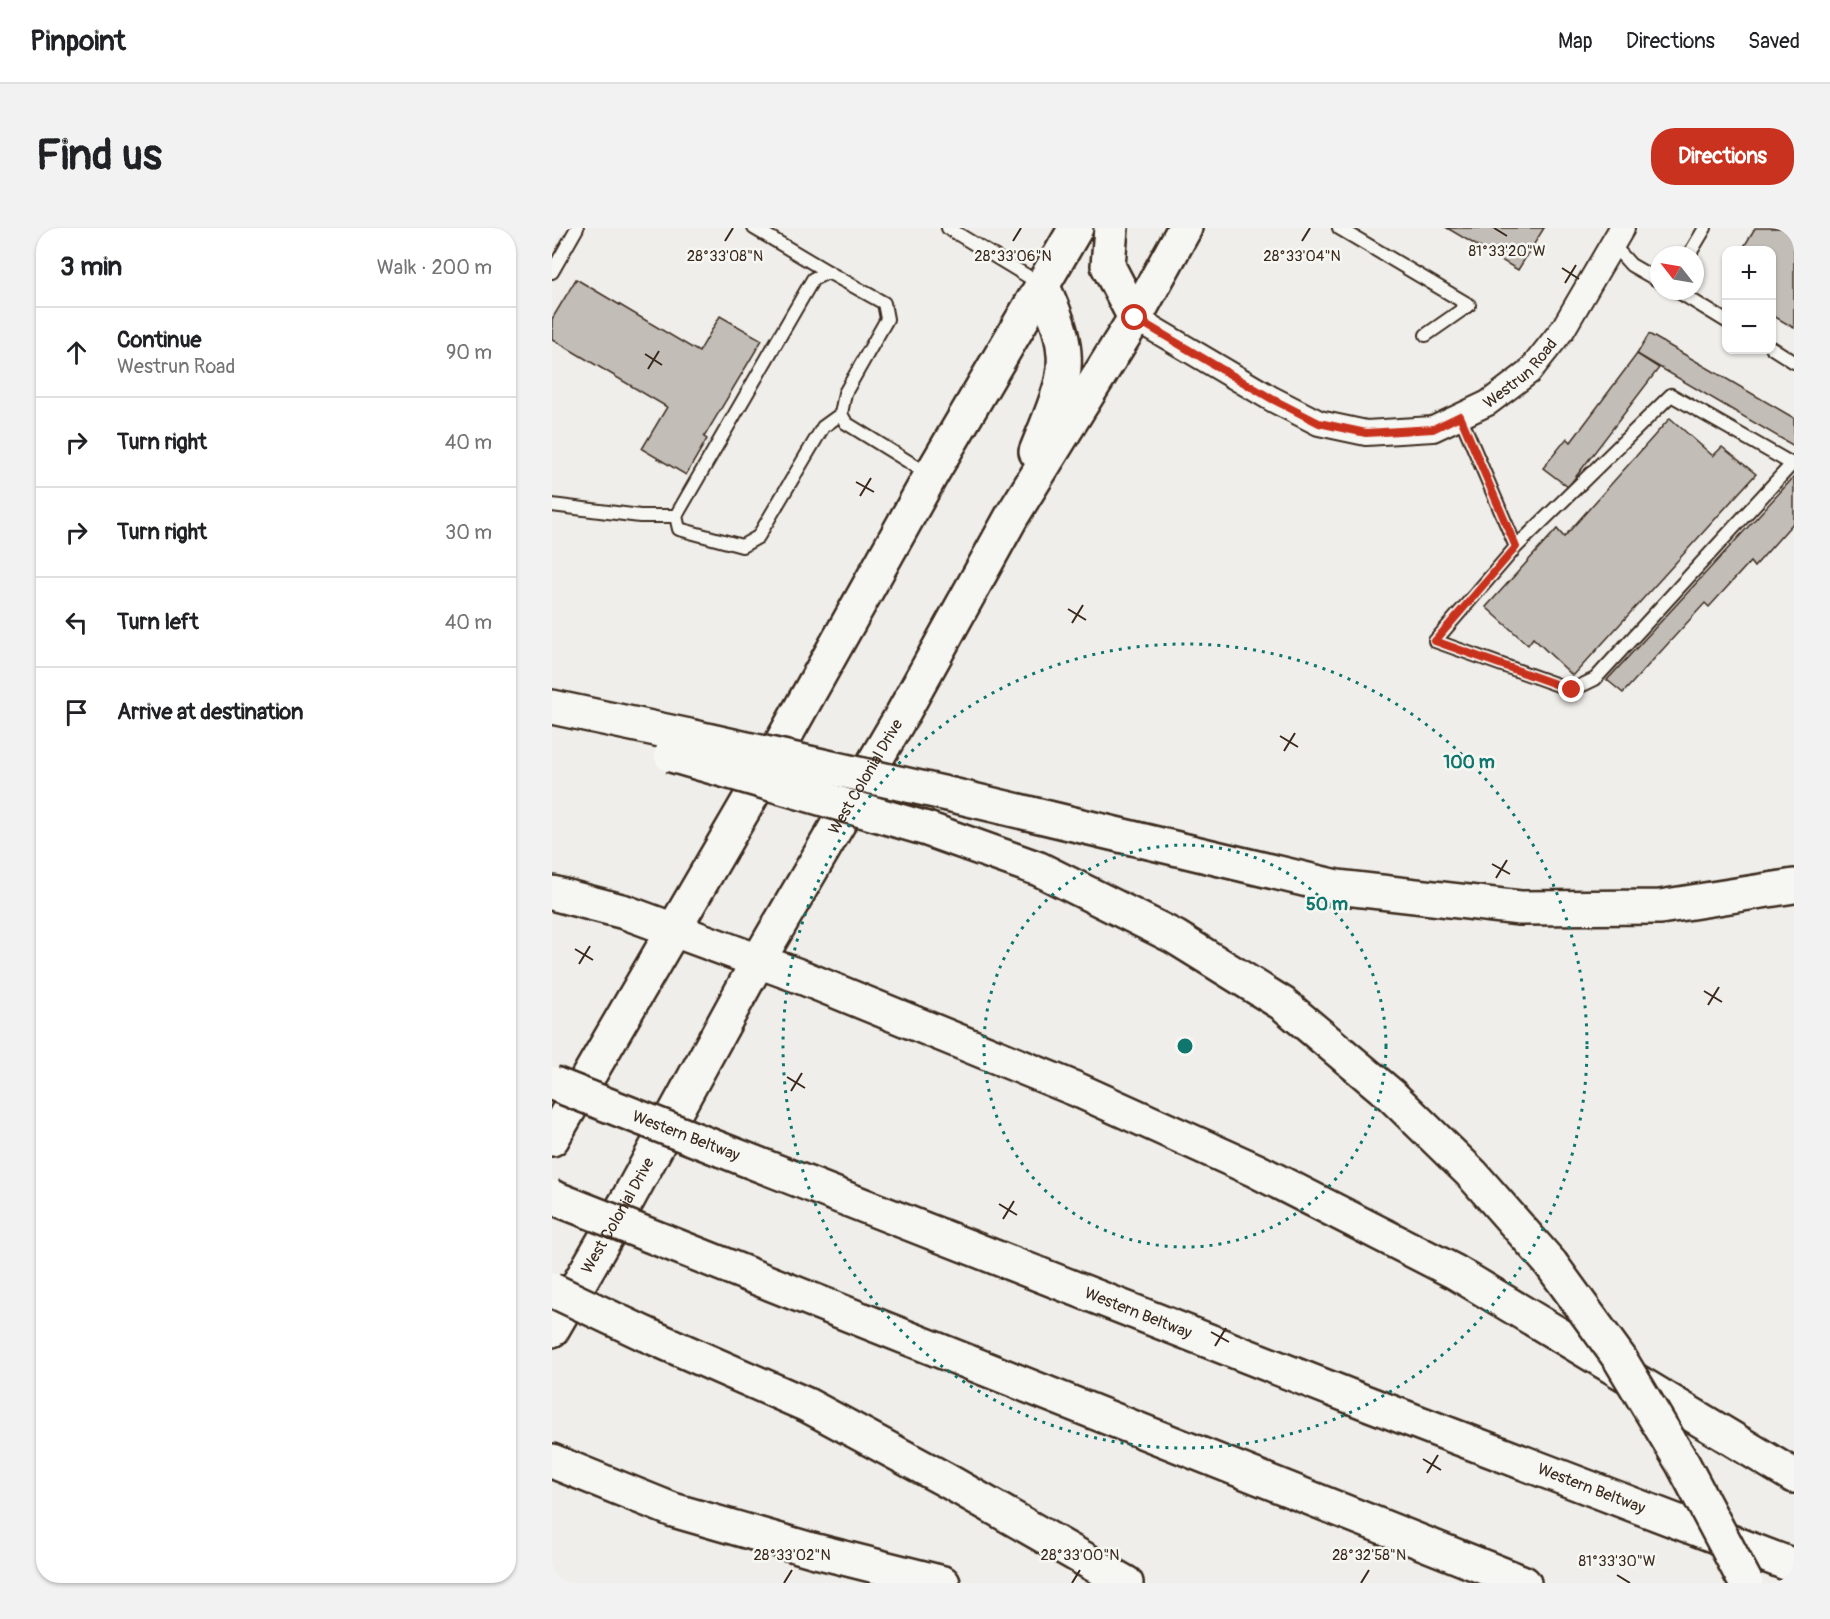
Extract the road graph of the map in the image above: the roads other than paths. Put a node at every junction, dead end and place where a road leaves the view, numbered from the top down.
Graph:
1 (577, 228) edge
2 (754, 228) edge
3 (948, 228) edge
4 (1076, 228) edge
5 (1111, 228) edge
6 (1185, 228) edge
7 (1339, 228) edge
8 (1705, 228) edge
9 (1617, 236) edge
10 (1694, 246) edge
11 (552, 272) edge
12 (828, 272) junction
13 (1650, 275) edge
14 (1042, 285) junction
15 (1692, 300) edge
16 (1135, 318) junction
17 (1722, 319) edge
18 (1426, 335) dead end
19 (1776, 351) edge
20 (1794, 362) edge
21 (841, 414) junction
22 (1460, 416) junction
23 (931, 475) junction
24 (552, 505) edge
25 (676, 516) junction
26 (1012, 516) junction
27 (1516, 547) junction
28 (552, 707) edge
29 (552, 722) edge
30 (680, 746) junction
31 (1794, 886) edge
32 (552, 893) edge
33 (674, 930) junction
34 (758, 961) junction
35 (552, 1083) edge
36 (552, 1139) edge
37 (552, 1197) edge
38 (552, 1290) edge
39 (552, 1330) edge
40 (552, 1461) edge
41 (1794, 1476) edge
42 (1085, 1560) junction
43 (1794, 1566) edge
44 (943, 1583) edge
45 (1120, 1583) edge
46 (1125, 1583) edge
47 (1524, 1583) edge
48 (1746, 1583) edge

1 - 11 lane
2 - 12 lane
3 - 14 lane
4 - 14 highway
5 - 16 highway
6 - 16 highway, West Colonial Drive
7 - 18 lane
8 - 10 lane
9 - 13 lane
9 - 22 street, Westrun Road
12 - 21 lane
12 - 25 lane
14 - 23 highway
14 - 26 highway
15 - 17 lane
16 - 22 street, Westrun Road
16 - 26 highway, West Colonial Drive
19 - 20 lane
21 - 23 lane
21 - 25 lane
22 - 27 lane
23 - 33 highway
24 - 25 lane
26 - 34 highway, West Colonial Drive
27 - 27 lane
28 - 30 highway
29 - 30 highway
30 - 31 highway, bridge
30 - 48 highway, bridge
32 - 33 highway
33 - 34 highway
33 - 36 highway
34 - 39 highway, West Colonial Drive
34 - 41 highway
35 - 43 highway, Western Beltway, bridge
37 - 47 highway, bridge
38 - 42 highway, bridge
40 - 44 highway
42 - 45 highway
42 - 46 highway

